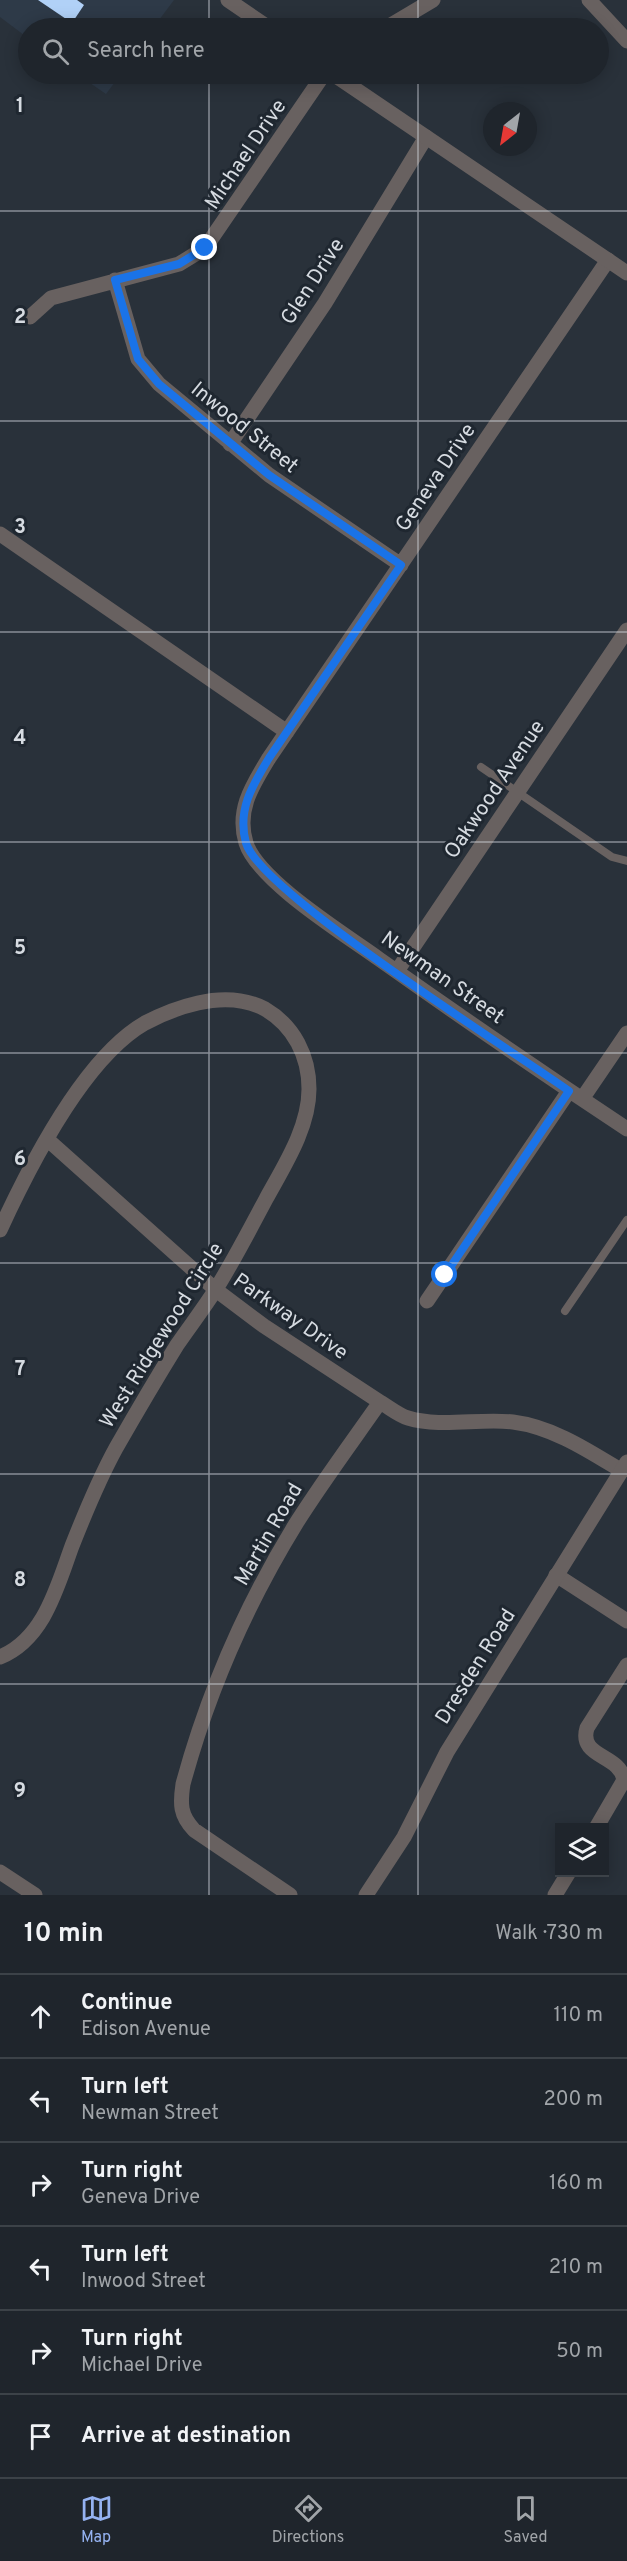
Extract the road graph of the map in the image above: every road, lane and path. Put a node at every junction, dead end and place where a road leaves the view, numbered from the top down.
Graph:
1 (228, 0) edge
2 (433, 0) edge
3 (589, 0) edge
4 (254, 18) edge
5 (403, 18) edge
6 (606, 18) edge
7 (609, 22) edge
8 (627, 41) edge
9 (317, 84) edge
10 (348, 84) edge
11 (426, 137) junction
12 (608, 260) junction
13 (627, 273) edge
14 (115, 280) junction
15 (30, 317) dead end
16 (230, 444) junction
17 (0, 534) edge
18 (401, 565) junction
19 (627, 630) edge
20 (287, 732) junction
21 (481, 767) dead end
22 (516, 792) junction
23 (247, 845) joint
24 (627, 861) edge
25 (397, 971) junction
26 (627, 1033) edge
27 (575, 1095) junction
28 (627, 1129) edge
29 (48, 1140) junction
30 (627, 1220) edge
31 (0, 1230) edge
32 (216, 1290) junction
33 (427, 1301) dead end
34 (565, 1311) dead end
35 (380, 1402) junction
36 (625, 1467) edge
37 (556, 1575) junction
38 (627, 1622) edge
39 (0, 1657) edge
40 (627, 1665) edge
41 (598, 1823) edge
42 (0, 1872) edge
43 (566, 1877) edge
44 (34, 1895) edge
45 (290, 1895) edge
46 (366, 1895) edge
47 (555, 1895) edge

1 - 4 street
2 - 5 street
3 - 6 street
7 - 8 street
9 - 14 street, Michael Drive
10 - 11 street
11 - 12 street
11 - 16 street, Glen Drive
12 - 13 street
12 - 18 street, Geneva Drive
14 - 15 street, Michael Drive
14 - 16 street, Inwood Street
16 - 18 street, Inwood Street
17 - 20 street
18 - 20 street, Geneva Drive
19 - 22 street, Oakwood Avenue
20 - 23 street, Geneva Drive
21 - 22 lane
22 - 24 lane
22 - 25 street, Oakwood Avenue
23 - 25 street, Newman Street
25 - 27 street, Newman Street
26 - 27 street
27 - 28 street, Newman Street
27 - 33 street
29 - 31 street
29 - 32 street, Parkway Drive
29 - 32 street, West Ridgewood Circle
30 - 34 lane
32 - 35 street, Parkway Drive
32 - 39 street, West Ridgewood Circle
35 - 36 street
35 - 45 street, Martin Road
36 - 37 street, Dresden Road
37 - 38 street
37 - 46 street, Dresden Road
40 - 41 street
42 - 44 street
43 - 47 street

